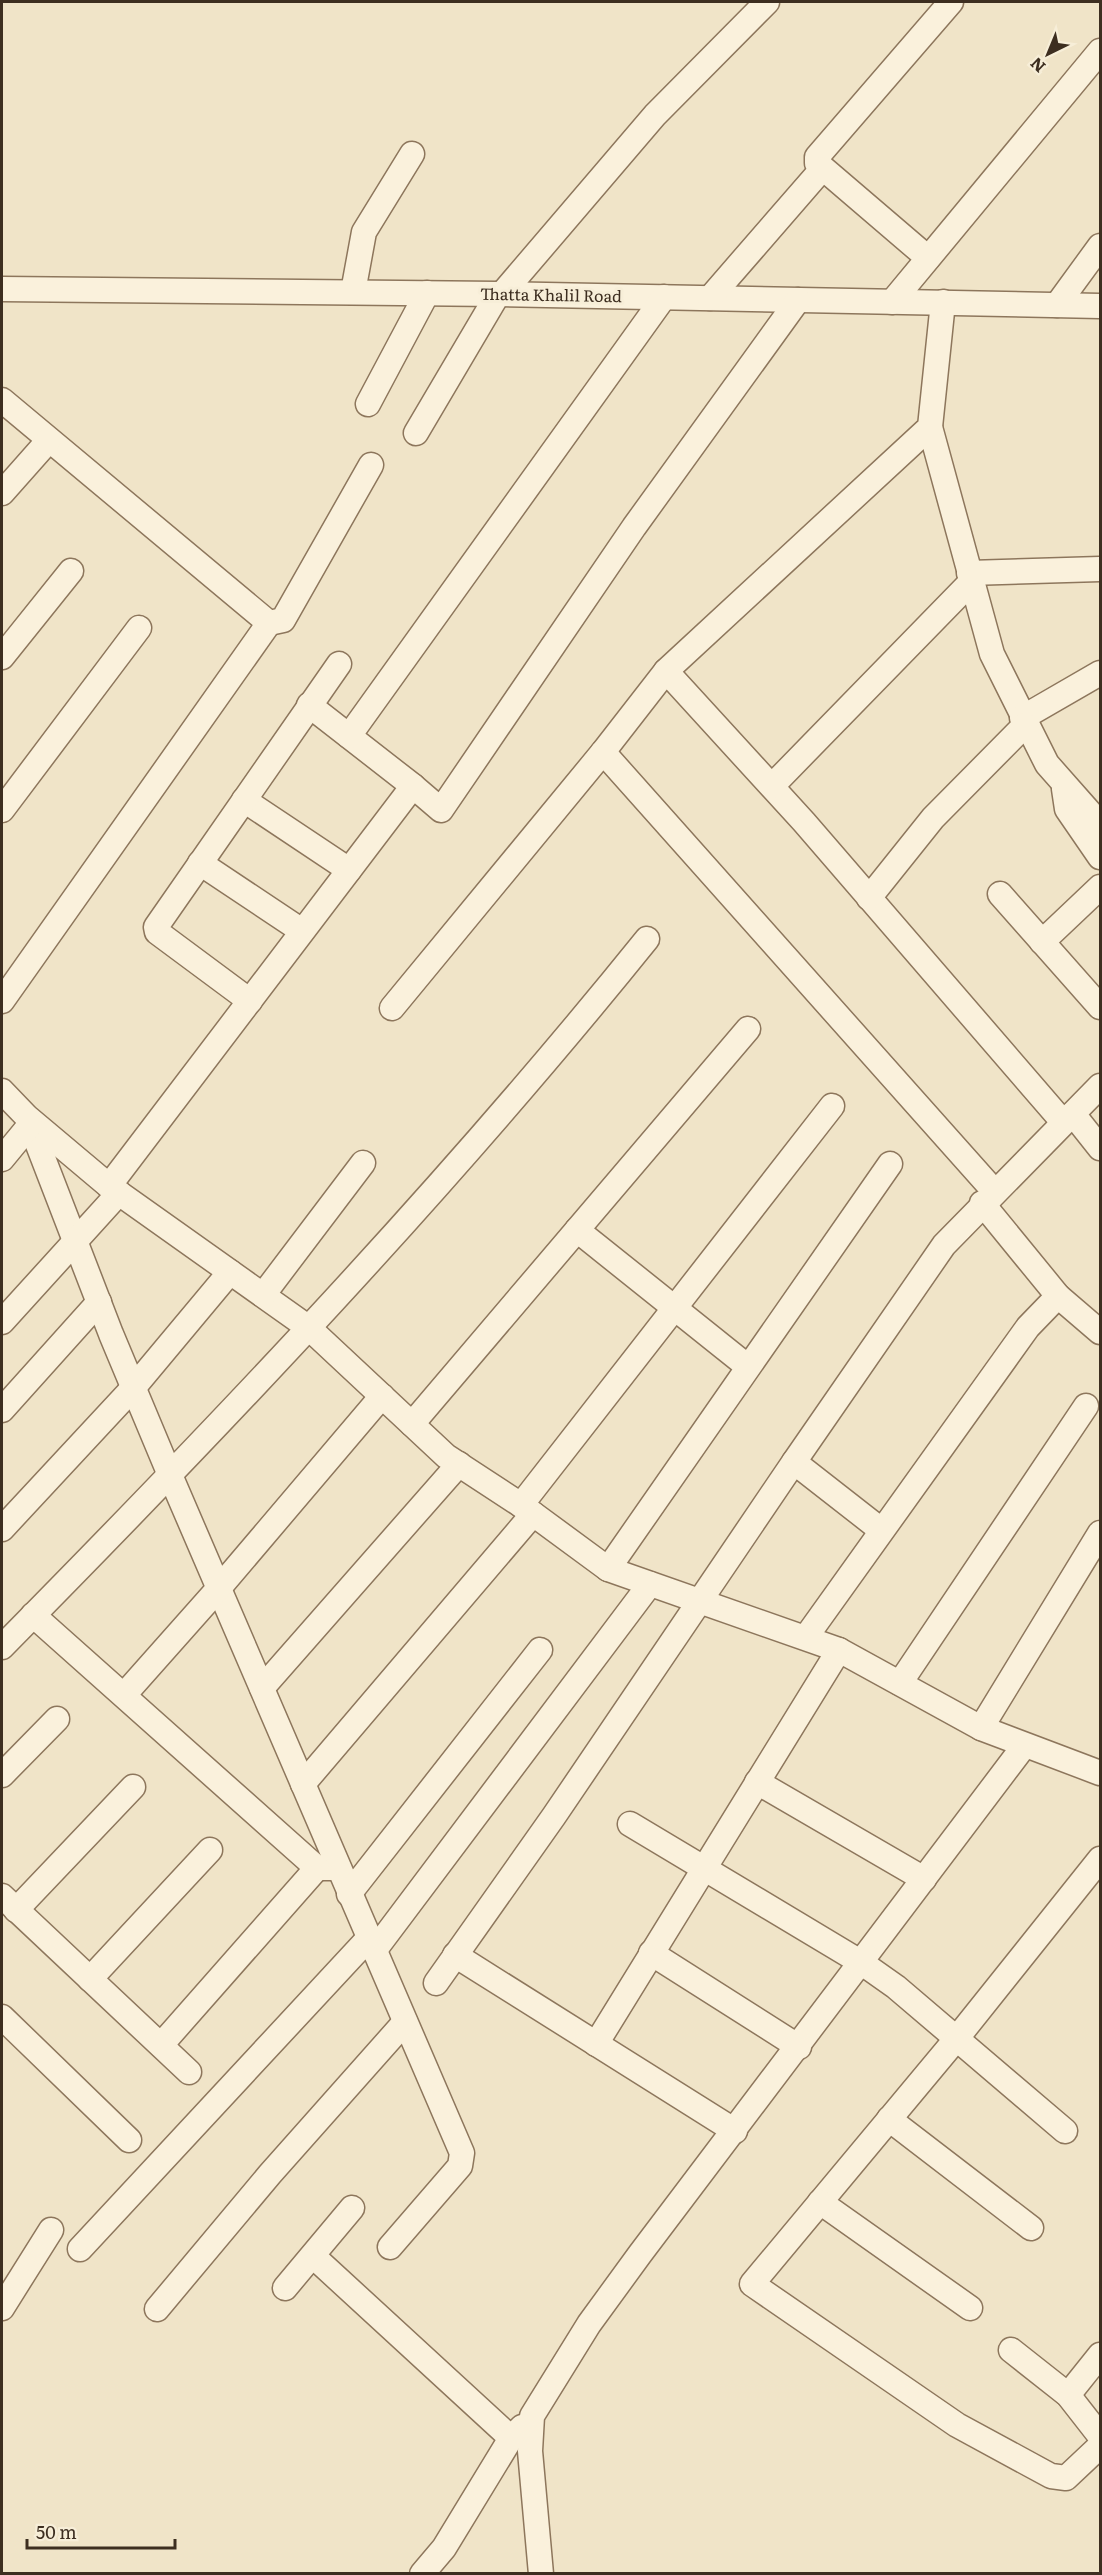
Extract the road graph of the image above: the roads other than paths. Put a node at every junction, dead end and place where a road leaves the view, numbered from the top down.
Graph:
1 (767, 2) edge
2 (951, 2) edge
3 (1101, 51) edge
4 (412, 154) dead end
5 (822, 169) junction
6 (1101, 246) edge
7 (928, 258) junction
8 (2, 289) edge
9 (353, 292) junction
10 (427, 293) junction
11 (500, 294) junction
12 (664, 297) junction
13 (711, 298) junction
14 (798, 300) junction
15 (892, 302) junction
16 (943, 302) junction
17 (1057, 305) junction
18 (1101, 306) edge
19 (2, 399) edge
20 (368, 404) dead end
21 (930, 427) junction
22 (416, 434) dead end
23 (49, 440) junction
24 (372, 465) dead end
25 (2, 493) edge
26 (1101, 569) edge
27 (71, 571) dead end
28 (970, 578) junction
29 (269, 623) junction
30 (139, 628) dead end
31 (2, 657) edge
32 (339, 664) dead end
33 (666, 671) junction
34 (1101, 673) edge
35 (309, 705) junction
36 (1024, 722) junction
37 (349, 736) junction
38 (603, 752) junction
39 (1062, 782) junction
40 (412, 786) junction
41 (771, 786) junction
42 (244, 800) junction
43 (2, 810) edge
44 (1101, 824) edge
45 (1101, 857) edge
46 (200, 863) junction
47 (349, 870) junction
48 (1101, 887) edge
49 (1000, 894) dead end
50 (870, 898) junction
51 (302, 932) junction
52 (647, 939) dead end
53 (1042, 942) junction
54 (250, 1000) junction
55 (2, 1001) edge
56 (1101, 1007) edge
57 (392, 1008) dead end
58 (748, 1029) dead end
59 (2, 1072) edge
60 (1101, 1086) edge
61 (832, 1107) dead end
62 (18, 1109) edge
63 (1068, 1118) junction
64 (1101, 1148) edge
65 (2, 1159) edge
66 (363, 1163) dead end
67 (890, 1164) dead end
68 (114, 1189) junction
69 (988, 1197) junction
70 (577, 1230) junction
71 (75, 1241) junction
72 (230, 1272) junction
73 (263, 1295) junction
74 (1058, 1296) junction
75 (99, 1302) junction
76 (675, 1307) junction
77 (2, 1322) edge
78 (309, 1328) junction
79 (1101, 1332) edge
80 (747, 1366) junction
81 (134, 1387) junction
82 (382, 1396) junction
83 (1086, 1406) dead end
84 (2, 1410) edge
85 (412, 1424) junction
86 (794, 1462) junction
87 (459, 1464) junction
88 (170, 1475) junction
89 (527, 1510) junction
90 (2, 1529) edge
91 (881, 1530) junction
92 (1101, 1533) edge
93 (608, 1569) junction
94 (650, 1584) junction
95 (219, 1588) junction
96 (698, 1602) junction
97 (33, 1615) junction
98 (806, 1637) junction
99 (2, 1647) edge
100 (540, 1650) dead end
101 (839, 1650) junction
102 (900, 1683) junction
103 (262, 1688) junction
104 (124, 1695) junction
105 (57, 1719) dead end
106 (981, 1728) junction
107 (1024, 1746) junction
108 (1101, 1773) edge
109 (2, 1775) edge
110 (757, 1782) junction
111 (303, 1784) junction
112 (133, 1787) dead end
113 (630, 1824) dead end
114 (210, 1850) dead end
115 (1101, 1859) edge
116 (704, 1866) junction
117 (328, 1868) junction
118 (924, 1880) junction
119 (349, 1894) junction
120 (9, 1903) edge
121 (371, 1945) junction
122 (651, 1953) junction
123 (455, 1955) junction
124 (861, 1963) junction
125 (90, 1979) junction
126 (436, 1983) dead end
127 (2, 2017) edge
128 (405, 2022) junction
129 (957, 2038) junction
130 (596, 2044) junction
131 (161, 2045) junction
132 (799, 2047) junction
133 (189, 2072) dead end
134 (889, 2119) junction
135 (735, 2131) junction
136 (1065, 2132) dead end
137 (129, 2140) dead end
138 (820, 2202) junction
139 (352, 2208) dead end
140 (1030, 2228) dead end
141 (51, 2230) dead end
142 (390, 2247) dead end
143 (80, 2249) dead end
144 (313, 2256) junction
145 (285, 2288) dead end
146 (2, 2308) edge
147 (970, 2308) dead end
148 (157, 2309) dead end
149 (1011, 2350) dead end
150 (1101, 2355) edge
151 (1068, 2395) junction
152 (532, 2416) junction
153 (1101, 2436) edge
154 (511, 2438) junction
155 (1101, 2446) edge
156 (422, 2574) edge
157 (541, 2574) edge

1 - 11 street
2 - 5 street
3 - 7 street
4 - 9 street
5 - 7 street
5 - 13 street
6 - 17 street
7 - 15 street
8 - 9 street, Thatta Khalil Road
9 - 10 street, Thatta Khalil Road
10 - 11 street, Thatta Khalil Road
10 - 20 street
11 - 12 street, Thatta Khalil Road
11 - 22 street
12 - 13 street, Thatta Khalil Road
12 - 37 street
13 - 14 street, Thatta Khalil Road
14 - 15 street, Thatta Khalil Road
14 - 40 street
15 - 16 street, Thatta Khalil Road
16 - 17 street, Thatta Khalil Road
16 - 21 street
17 - 18 street, Thatta Khalil Road
19 - 23 street
21 - 28 street
21 - 33 street
23 - 25 street
23 - 29 street
24 - 29 street
26 - 28 street
27 - 31 street
28 - 36 street
28 - 41 street
29 - 55 street
30 - 43 street
32 - 35 street
33 - 38 street
33 - 41 street
34 - 36 street
35 - 37 street
35 - 42 street
36 - 39 street
36 - 50 street
37 - 40 street
38 - 57 street
38 - 69 street
39 - 44 street
39 - 45 street
40 - 47 street
41 - 50 street
42 - 46 street
42 - 47 street
46 - 51 street
46 - 54 street
47 - 51 street
48 - 53 street
49 - 53 street
50 - 63 street
51 - 54 street
52 - 78 street
53 - 56 street
54 - 68 street
58 - 70 street
59 - 62 street
60 - 63 street
61 - 76 street
62 - 65 street
62 - 68 street
62 - 71 street
63 - 64 street
63 - 69 street
66 - 73 street
67 - 80 street
68 - 71 street
68 - 72 street
69 - 74 street
69 - 86 street
70 - 76 street
70 - 85 street
71 - 75 street
71 - 77 street
72 - 73 street
72 - 81 street
73 - 78 street
74 - 79 street
74 - 91 street
75 - 81 street
75 - 84 street
76 - 80 street
76 - 89 street
78 - 82 street
78 - 88 street
80 - 93 street
81 - 88 street
81 - 90 street
82 - 85 street
82 - 95 street
83 - 102 street
85 - 87 street
86 - 91 street
86 - 96 street
87 - 89 street
87 - 103 street
88 - 95 street
88 - 97 street
89 - 93 street
89 - 111 street
91 - 98 street
92 - 106 street
93 - 94 street
94 - 96 street
94 - 121 street
95 - 103 street
95 - 104 street
96 - 98 street
96 - 123 street
97 - 99 street
97 - 104 street
98 - 101 street
100 - 119 street
101 - 102 street
101 - 110 street
102 - 106 street
103 - 111 street
104 - 117 street
105 - 109 street
106 - 107 street
107 - 108 street
107 - 118 street
110 - 116 street
110 - 118 street
111 - 117 street
112 - 120 street
113 - 116 street
114 - 125 street
115 - 129 street
116 - 122 street
116 - 124 street
117 - 119 street
117 - 131 street
118 - 124 street
119 - 121 street
120 - 125 street
121 - 128 street
121 - 143 street
122 - 130 street
122 - 132 street
123 - 126 street
123 - 130 street
124 - 129 street
124 - 132 street
125 - 131 street
127 - 137 street
128 - 142 street
128 - 148 street
129 - 134 street
129 - 136 street
130 - 135 street
131 - 133 street
132 - 135 street
134 - 138 street
134 - 140 street
135 - 152 street
138 - 147 street
138 - 155 street
139 - 144 street
141 - 146 street
144 - 145 street
144 - 154 street
149 - 151 street
150 - 151 street
151 - 153 street
152 - 154 street
152 - 157 street
154 - 156 street

